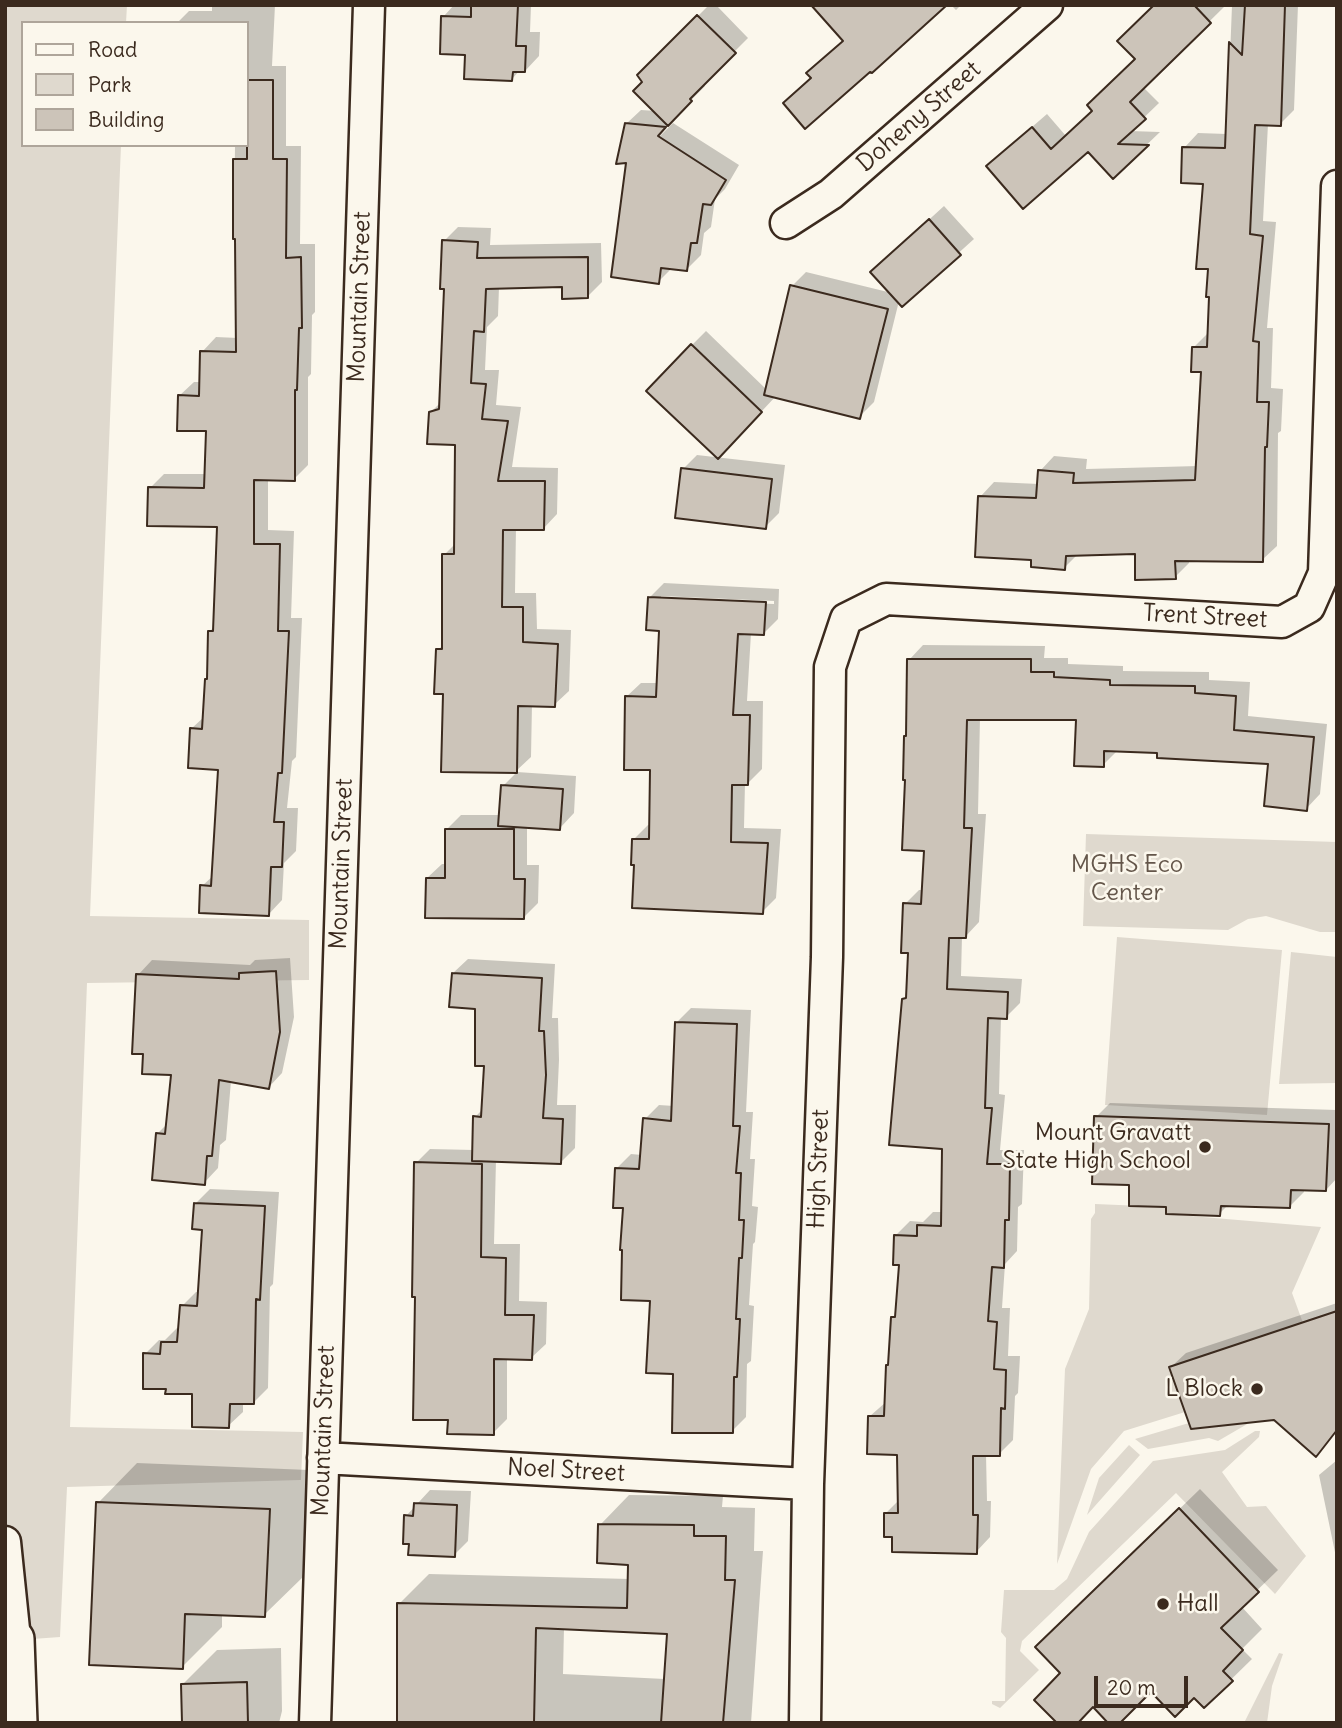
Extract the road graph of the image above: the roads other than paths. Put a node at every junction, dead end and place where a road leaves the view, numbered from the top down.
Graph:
1 (369, 5) edge
2 (1047, 5) edge
3 (1337, 186) edge
4 (786, 223) dead end
5 (846, 619) joint
6 (323, 1458) junction
7 (808, 1484) junction
8 (5, 1542) edge
9 (15, 1639) joint
10 (18, 1723) edge
11 (315, 1723) edge
12 (805, 1723) edge

1 - 6 street, Mountain Street
2 - 4 street, Doheny Street
3 - 5 street, Trent Street
5 - 7 street, High Street
6 - 7 street, Noel Street
6 - 11 street, Mountain Street
7 - 12 street, High Street
8 - 9 street
9 - 10 street

